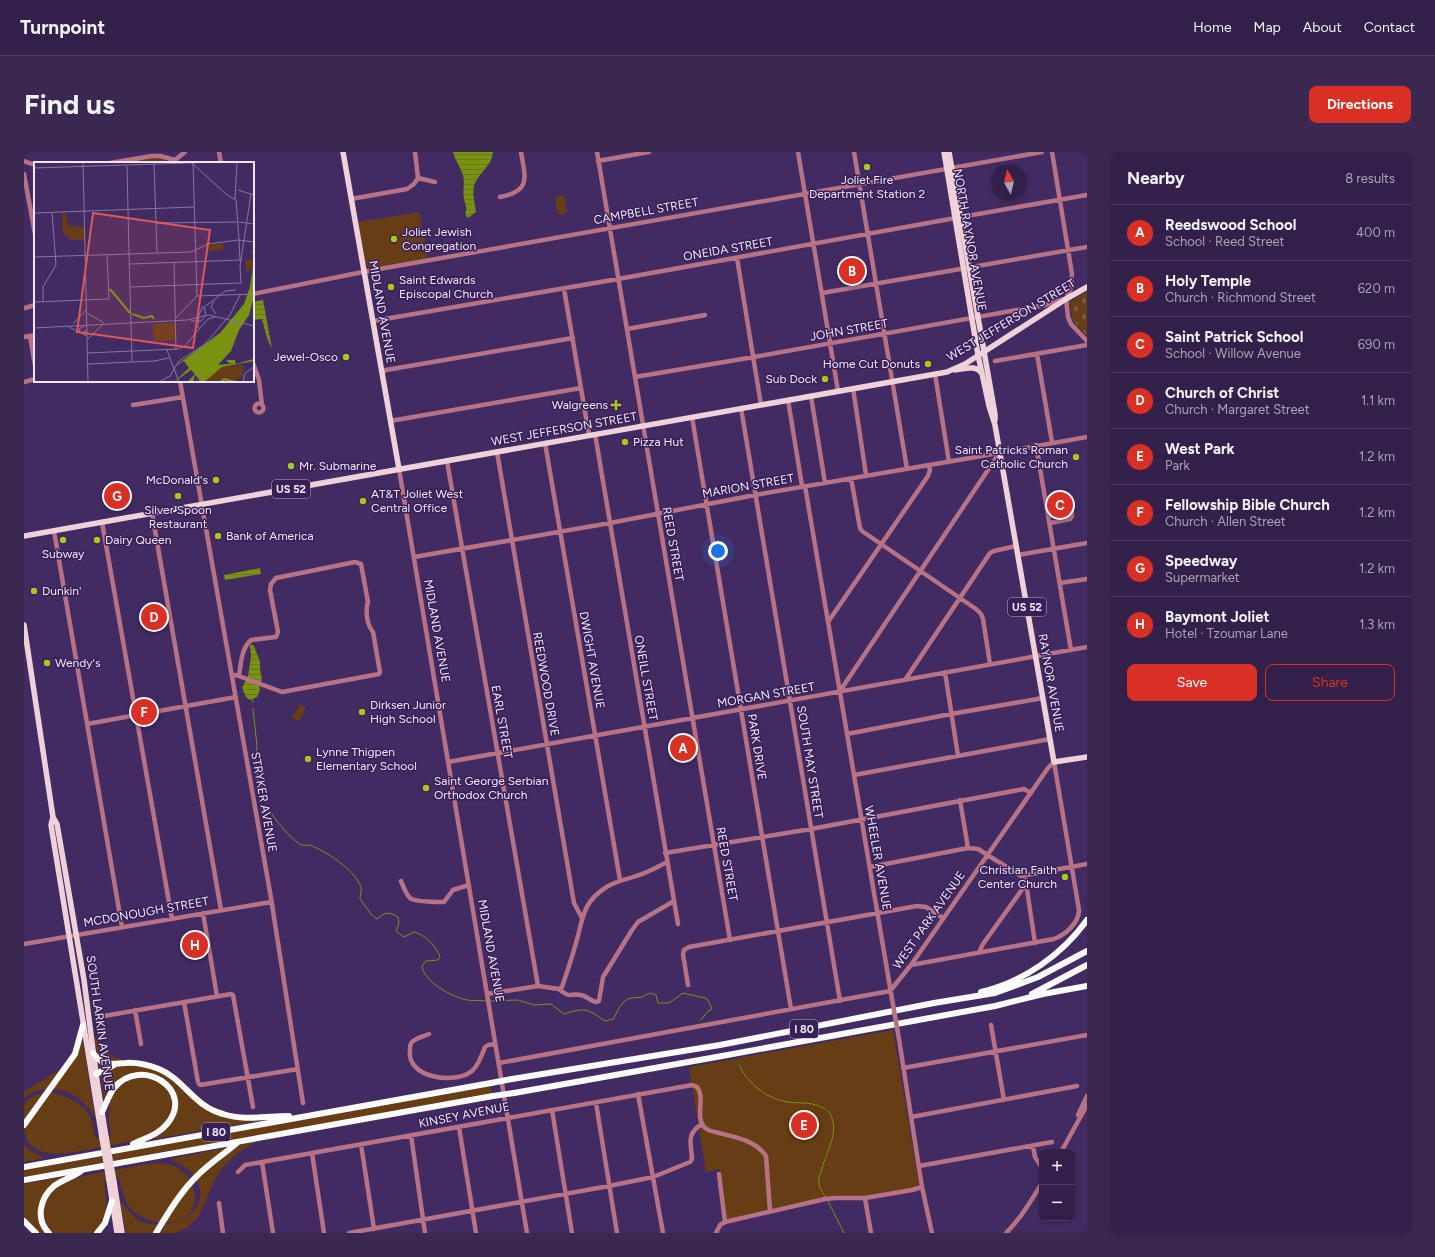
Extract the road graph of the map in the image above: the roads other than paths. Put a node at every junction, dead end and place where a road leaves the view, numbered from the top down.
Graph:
1 (185, 152) edge
2 (219, 152) edge
3 (343, 152) edge
4 (415, 152) edge
5 (521, 152) edge
6 (597, 152) edge
7 (649, 152) edge
8 (798, 152) edge
9 (854, 152) edge
10 (944, 152) edge
11 (949, 152) edge
12 (1042, 152) edge
13 (1052, 152) edge
14 (24, 161) edge
15 (598, 161) junction
16 (116, 162) edge
17 (175, 162) edge
18 (221, 162) edge
19 (34, 165) edge
20 (949, 168) junction
21 (24, 174) edge
22 (418, 178) junction
23 (435, 182) dead end
24 (859, 184) junction
25 (805, 193) junction
26 (1087, 195) edge
27 (500, 197) dead end
28 (351, 199) junction
29 (1060, 200) junction
30 (958, 217) junction
31 (610, 228) junction
32 (34, 229) edge
33 (867, 234) junction
34 (813, 244) junction
35 (1087, 247) edge
36 (1068, 250) junction
37 (737, 258) junction
38 (967, 267) junction
39 (364, 272) junction
40 (618, 279) junction
41 (876, 284) junction
42 (1087, 287) edge
43 (564, 288) junction
44 (822, 293) junction
45 (254, 294) edge
46 (1066, 299) junction
47 (34, 305) edge
48 (26, 308) dead end
49 (705, 315) dead end
50 (975, 317) junction
51 (373, 321) junction
52 (627, 329) junction
53 (884, 333) junction
54 (33, 335) edge
55 (24, 337) edge
56 (572, 338) junction
57 (1087, 341) edge
58 (830, 343) junction
59 (1087, 345) edge
60 (34, 350) edge
61 (984, 352) junction
62 (1037, 354) junction
63 (978, 355) junction
64 (754, 357) junction
65 (995, 361) dead end
66 (254, 366) edge
67 (947, 372) junction
68 (382, 373) junction
69 (935, 374) junction
70 (982, 374) junction
71 (635, 377) junction
72 (34, 379) edge
73 (892, 381) junction
74 (24, 382) edge
75 (180, 382) edge
76 (581, 388) junction
77 (853, 388) junction
78 (838, 391) junction
79 (811, 396) junction
80 (183, 397) junction
81 (788, 400) junction
82 (133, 405) dead end
83 (262, 405) dead end
84 (761, 405) junction
85 (741, 408) junction
86 (692, 417) junction
87 (390, 421) junction
88 (995, 425) junction
89 (643, 426) junction
90 (592, 435) junction
91 (1087, 436) edge
92 (1052, 442) junction
93 (545, 443) junction
94 (1036, 445) junction
95 (497, 452) junction
96 (1000, 452) junction
97 (447, 461) junction
98 (949, 462) junction
99 (929, 466) junction
100 (907, 469) junction
101 (399, 470) junction
102 (866, 476) junction
103 (851, 478) junction
104 (825, 483) junction
105 (804, 486) junction
106 (755, 495) junction
107 (202, 504) junction
108 (706, 504) junction
109 (1072, 512) dead end
110 (152, 513) junction
111 (657, 513) junction
112 (102, 522) junction
113 (610, 522) junction
114 (1050, 523) junction
115 (54, 531) junction
116 (560, 531) junction
117 (24, 536) edge
118 (511, 540) junction
119 (1087, 543) edge
120 (882, 545) junction
121 (1016, 546) junction
122 (462, 548) junction
123 (1054, 548) junction
124 (1018, 555) junction
125 (414, 557) junction
126 (920, 572) junction
127 (1087, 579) edge
128 (1060, 583) junction
129 (960, 598) junction
130 (828, 622) junction
131 (24, 625) edge
132 (1087, 649) edge
133 (1071, 650) junction
134 (1035, 656) junction
135 (990, 664) junction
136 (945, 672) junction
137 (232, 676) junction
138 (239, 676) junction
139 (905, 680) junction
140 (840, 691) junction
141 (236, 697) junction
142 (1043, 698) junction
143 (789, 700) junction
144 (186, 706) junction
145 (741, 709) junction
146 (951, 714) junction
147 (137, 715) junction
148 (692, 718) junction
149 (87, 724) junction
150 (644, 727) junction
151 (847, 734) junction
152 (595, 736) junction
153 (1050, 739) junction
154 (546, 744) junction
155 (498, 753) junction
156 (958, 756) junction
157 (1087, 757) edge
158 (448, 762) junction
159 (1054, 762) junction
160 (854, 775) junction
161 (1031, 793) junction
162 (960, 800) junction
163 (53, 817) junction
164 (862, 819) junction
165 (811, 829) junction
166 (762, 837) junction
167 (714, 845) junction
168 (968, 848) junction
169 (665, 853) junction
170 (987, 855) junction
171 (667, 862) junction
172 (1087, 864) edge
173 (870, 867) junction
174 (1072, 867) junction
175 (1025, 876) junction
176 (620, 880) junction
177 (401, 881) dead end
178 (1026, 884) junction
179 (469, 885) junction
180 (674, 901) junction
181 (271, 902) junction
182 (221, 910) junction
183 (203, 913) junction
184 (878, 914) junction
185 (582, 918) junction
186 (943, 918) junction
187 (172, 919) junction
188 (1087, 920) edge
189 (826, 922) junction
190 (678, 924) dead end
191 (122, 927) junction
192 (778, 931) junction
193 (76, 935) junction
194 (69, 936) junction
195 (730, 940) junction
196 (1035, 943) junction
197 (24, 944) edge
198 (1087, 951) edge
199 (979, 952) junction
200 (911, 965) junction
201 (1087, 965) edge
202 (688, 985) dead end
203 (538, 986) junction
204 (1087, 986) edge
205 (560, 989) junction
206 (890, 992) junction
207 (487, 994) junction
208 (216, 996) junction
209 (1022, 999) junction
210 (840, 1001) junction
211 (184, 1002) junction
212 (934, 1003) junction
213 (791, 1009) junction
214 (135, 1010) junction
215 (104, 1016) dead end
216 (83, 1025) junction
217 (991, 1025) dead end
218 (429, 1034) dead end
219 (1087, 1035) edge
220 (141, 1044) dead end
221 (495, 1044) junction
222 (996, 1051) junction
223 (93, 1053) junction
224 (499, 1063) junction
225 (115, 1064) junction
226 (298, 1068) junction
227 (903, 1068) junction
228 (96, 1074) junction
229 (247, 1077) junction
230 (1077, 1086) dead end
231 (638, 1094) junction
232 (1087, 1096) edge
233 (1004, 1100) junction
234 (596, 1102) junction
235 (303, 1103) dead end
236 (1087, 1105) edge
237 (253, 1107) dead end
238 (552, 1110) junction
239 (102, 1112) junction
240 (305, 1116) junction
241 (508, 1117) junction
242 (911, 1117) junction
243 (702, 1124) junction
244 (24, 1125) edge
245 (459, 1126) junction
246 (411, 1135) junction
247 (104, 1138) junction
248 (1067, 1140) junction
249 (238, 1142) junction
250 (1052, 1142) dead end
251 (361, 1144) junction
252 (1033, 1146) junction
253 (127, 1148) junction
254 (1062, 1149) edge
255 (312, 1153) junction
256 (262, 1162) junction
257 (1039, 1163) edge
258 (919, 1166) junction
259 (24, 1167) edge
260 (83, 1169) junction
261 (238, 1172) dead end
262 (719, 1174) dead end
263 (653, 1177) junction
264 (24, 1180) edge
265 (111, 1181) junction
266 (1041, 1185) edge
267 (610, 1186) junction
268 (922, 1187) junction
269 (566, 1194) junction
270 (865, 1198) junction
271 (112, 1201) junction
272 (522, 1201) junction
273 (219, 1203) dead end
274 (472, 1210) junction
275 (770, 1211) junction
276 (423, 1219) junction
277 (24, 1221) edge
278 (726, 1222) junction
279 (374, 1228) junction
280 (36, 1233) edge
281 (49, 1233) edge
282 (97, 1233) edge
283 (117, 1233) edge
284 (122, 1233) edge
285 (156, 1233) edge
286 (223, 1233) edge
287 (273, 1233) edge
288 (324, 1233) edge
289 (349, 1233) edge
290 (425, 1233) edge
291 (476, 1233) edge
292 (527, 1233) edge
293 (572, 1233) edge
294 (617, 1233) edge
295 (663, 1233) edge
296 (716, 1233) edge
297 (871, 1233) edge
298 (932, 1233) edge
299 (1006, 1233) edge

1 - 17 street
2 - 18 street
3 - 28 main road, MIDLAND AVENUE
4 - 22 street
5 - 27 street
6 - 15 street, REED STREET
7 - 15 street
8 - 25 street
9 - 24 street
10 - 20 main road, NORTH RAYNOR AVENUE
11 - 20 main road, NORTH RAYNOR AVENUE
12 - 20 street, CAMPBELL STREET
13 - 29 street
14 - 19 street
15 - 31 street, REED STREET
16 - 17 street
20 - 24 street, CAMPBELL STREET
20 - 30 main road, NORTH RAYNOR AVENUE
21 - 32 street
22 - 23 street
22 - 28 street
24 - 25 street, CAMPBELL STREET
24 - 33 street
25 - 31 street, CAMPBELL STREET
25 - 34 street
26 - 29 street, ONEIDA STREET
28 - 39 main road, MIDLAND AVENUE
29 - 30 street, ONEIDA STREET
29 - 36 street
30 - 33 street, ONEIDA STREET
30 - 38 main road, NORTH RAYNOR AVENUE
31 - 39 street, CAMPBELL STREET
31 - 40 street, REED STREET
33 - 34 street, ONEIDA STREET
33 - 41 street
34 - 37 street, ONEIDA STREET
34 - 44 street
35 - 36 street
36 - 38 street
36 - 46 street
37 - 40 street, ONEIDA STREET
37 - 64 street
38 - 41 street
38 - 50 main road, NORTH RAYNOR AVENUE
39 - 45 street, CAMPBELL STREET
39 - 51 main road, MIDLAND AVENUE
40 - 43 street, ONEIDA STREET
40 - 52 street, REED STREET
41 - 44 street
41 - 53 street
42 - 46 main road, WEST JEFFERSON STREET
43 - 51 street, ONEIDA STREET
43 - 56 street, ONEILL STREET
44 - 58 street
46 - 50 street, JOHN STREET
46 - 57 street
46 - 61 main road, WEST JEFFERSON STREET
47 - 48 street
49 - 52 street
50 - 53 street, JOHN STREET
50 - 61 main road, NORTH RAYNOR AVENUE
50 - 63 main road, NORTH RAYNOR AVENUE
51 - 68 main road, MIDLAND AVENUE
52 - 71 street, REED STREET
53 - 58 street, JOHN STREET
53 - 73 street
54 - 55 street
54 - 60 street
56 - 68 street
56 - 76 street, ONEILL STREET
58 - 64 street, JOHN STREET
58 - 78 street
59 - 62 street
61 - 63 main road, WEST JEFFERSON STREET / US 52
61 - 88 main road, RAYNOR AVENUE / US 52
62 - 65 street
62 - 92 street
63 - 67 main road, WEST JEFFERSON STREET / US 52
63 - 70 main road, RAYNOR AVENUE
64 - 71 street, JOHN STREET
64 - 84 street
66 - 83 street
67 - 69 main road, WEST JEFFERSON STREET / US 52
67 - 70 main road, US 52
68 - 87 main road, MIDLAND AVENUE
69 - 73 main road, WEST JEFFERSON STREET / US 52
69 - 98 street
70 - 88 main road, RAYNOR AVENUE / US 52
71 - 89 street, REED STREET
72 - 74 street
73 - 77 main road, WEST JEFFERSON STREET / US 52
73 - 100 street
75 - 80 street, STRYKER AVENUE
76 - 87 street
76 - 90 street, ONEILL STREET
77 - 78 main road, WEST JEFFERSON STREET / US 52
77 - 102 street
78 - 79 main road, WEST JEFFERSON STREET / US 52
79 - 81 main road, WEST JEFFERSON STREET / US 52
79 - 104 street
80 - 82 street
80 - 107 street, STRYKER AVENUE
81 - 84 main road, WEST JEFFERSON STREET / US 52
81 - 105 street, WHEELER AVENUE
84 - 85 main road, WEST JEFFERSON STREET / US 52
85 - 86 main road, WEST JEFFERSON STREET / US 52
85 - 106 street, SOUTH MAY STREET
86 - 89 main road, WEST JEFFERSON STREET / US 52
86 - 108 street, PARK DRIVE
87 - 101 main road, MIDLAND AVENUE
88 - 96 main road, RAYNOR AVENUE / US 52
89 - 90 main road, WEST JEFFERSON STREET / US 52
89 - 111 street, REED STREET
90 - 93 main road, WEST JEFFERSON STREET / US 52
90 - 113 street, ONEILL STREET
91 - 92 street, MARION STREET
92 - 94 street, MARION STREET
93 - 95 main road, WEST JEFFERSON STREET / US 52
93 - 116 street, DWIGHT AVENUE
94 - 96 street, MARION STREET
94 - 114 street
95 - 97 main road, WEST JEFFERSON STREET / US 52
95 - 118 street, REEDWOOD DRIVE
96 - 98 street, MARION STREET
96 - 121 main road, RAYNOR AVENUE / US 52
96 - 126 street
97 - 101 main road, WEST JEFFERSON STREET / US 52
97 - 122 street, EARL STREET
98 - 99 street, MARION STREET
99 - 100 street, MARION STREET
99 - 120 street
100 - 102 street, MARION STREET
101 - 107 main road, WEST JEFFERSON STREET / US 52
101 - 125 street, MIDLAND AVENUE
102 - 103 street, MARION STREET
103 - 104 street, MARION STREET
103 - 120 street
104 - 105 street, MARION STREET
105 - 106 street, MARION STREET
105 - 130 street, WHEELER AVENUE
106 - 108 street, MARION STREET
106 - 143 street, SOUTH MAY STREET
107 - 110 main road, WEST JEFFERSON STREET / US 52
107 - 137 street, STRYKER AVENUE
108 - 111 street, MARION STREET
108 - 145 street, PARK DRIVE
109 - 114 street
110 - 112 main road, WEST JEFFERSON STREET / US 52
110 - 144 street
111 - 113 street, MARION STREET
111 - 148 street, REED STREET
112 - 115 main road, WEST JEFFERSON STREET / US 52
112 - 147 street
113 - 116 street, MARION STREET
113 - 150 street, ONEILL STREET
114 - 123 street
115 - 117 main road, WEST JEFFERSON STREET / US 52
115 - 149 street
116 - 118 street, MARION STREET
116 - 152 street, DWIGHT AVENUE
118 - 122 street, MARION STREET
118 - 154 street, REEDWOOD DRIVE
119 - 123 street
120 - 126 street
120 - 130 street
121 - 124 main road, RAYNOR AVENUE / US 52
121 - 129 street
122 - 125 street, MARION STREET
122 - 155 street, EARL STREET
123 - 124 street
123 - 128 street
124 - 134 main road, RAYNOR AVENUE / US 52
125 - 158 street, MIDLAND AVENUE
126 - 129 street
126 - 140 street
127 - 128 street
128 - 133 street
129 - 135 street
129 - 139 street
130 - 140 street, WHEELER AVENUE
131 - 163 main road, SOUTH LARKIN AVENUE
132 - 133 street, MORGAN STREET
133 - 134 street, MORGAN STREET
134 - 135 street, MORGAN STREET
134 - 142 main road, RAYNOR AVENUE / US 52
135 - 136 street, MORGAN STREET
136 - 139 street, MORGAN STREET
136 - 146 street
137 - 138 street
137 - 141 street, STRYKER AVENUE
138 - 138 street
139 - 140 street, MORGAN STREET
140 - 143 street, MORGAN STREET
140 - 151 street, WHEELER AVENUE
141 - 144 street
141 - 181 street, STRYKER AVENUE
142 - 146 street
142 - 153 main road, RAYNOR AVENUE / US 52
143 - 145 street, MORGAN STREET
143 - 165 street, SOUTH MAY STREET
144 - 147 street
144 - 182 street
145 - 148 street, MORGAN STREET
145 - 166 street, PARK DRIVE
146 - 151 street
146 - 156 street
147 - 149 street
147 - 187 street
148 - 150 street, MORGAN STREET
148 - 167 street, REED STREET
149 - 191 street
150 - 152 street, MORGAN STREET
150 - 169 street, ONEILL STREET
151 - 160 street, WHEELER AVENUE
152 - 154 street, MORGAN STREET
152 - 176 street, DWIGHT AVENUE
153 - 156 street
153 - 159 main road, RAYNOR AVENUE / US 52
154 - 155 street, MORGAN STREET
154 - 185 street, REEDWOOD DRIVE
155 - 158 street, MORGAN STREET
155 - 203 street, EARL STREET
156 - 160 street
157 - 159 main road
158 - 179 street, MIDLAND AVENUE
159 - 161 street, WEST PARK AVENUE
159 - 174 street, RAYNOR AVENUE
160 - 164 street, WHEELER AVENUE
161 - 162 street
161 - 170 street, WEST PARK AVENUE
162 - 164 street
162 - 168 street
163 - 193 main road, SOUTH LARKIN AVENUE
163 - 194 main road, SOUTH LARKIN AVENUE
164 - 165 street
164 - 173 street, WHEELER AVENUE
165 - 166 street
165 - 189 street, SOUTH MAY STREET
166 - 167 street
166 - 192 street, PARK DRIVE
167 - 169 street
167 - 195 street, REED STREET
168 - 170 street
168 - 173 street
169 - 171 street, ONEILL STREET
170 - 175 street
170 - 186 street, WEST PARK AVENUE
171 - 176 street
171 - 180 street, ONEILL STREET
172 - 174 street
173 - 184 street, WHEELER AVENUE
174 - 175 street
174 - 196 street, RAYNOR AVENUE
175 - 178 street
176 - 185 street
177 - 179 street
178 - 196 street
178 - 199 street
179 - 207 street, MIDLAND AVENUE
180 - 190 street, ONEILL STREET
180 - 205 street
181 - 182 street, MCDONOUGH STREET
181 - 226 street, STRYKER AVENUE
182 - 183 street, MCDONOUGH STREET
183 - 187 street, MCDONOUGH STREET
183 - 208 street
184 - 186 street
184 - 189 street
184 - 206 street, WHEELER AVENUE
185 - 205 street
186 - 200 street, WEST PARK AVENUE
187 - 191 street, MCDONOUGH STREET
188 - 212 highway
189 - 192 street
189 - 210 street, SOUTH MAY STREET
191 - 193 street, MCDONOUGH STREET
192 - 195 street
192 - 213 street, PARK DRIVE
193 - 194 street, MCDONOUGH STREET
193 - 223 main road, SOUTH LARKIN AVENUE
194 - 197 street, MCDONOUGH STREET
194 - 216 main road, SOUTH LARKIN AVENUE
195 - 202 street
196 - 199 street
198 - 212 highway, I 80
199 - 200 street
200 - 206 street, WEST PARK AVENUE
201 - 209 highway, I 80
203 - 205 street
203 - 207 street
204 - 209 highway
206 - 210 street
206 - 227 street, WHEELER AVENUE, bridge
207 - 221 street, MIDLAND AVENUE
208 - 211 street
208 - 229 street
209 - 249 highway, I 80, bridge
210 - 213 street
211 - 214 street
211 - 229 street
212 - 240 highway, I 80, bridge
213 - 224 street
214 - 215 street
214 - 220 street
216 - 244 highway
216 - 247 main road, SOUTH LARKIN AVENUE
217 - 222 street
218 - 221 street
219 - 222 street
221 - 224 street, MIDLAND AVENUE
222 - 227 street
222 - 233 street
223 - 225 highway
223 - 228 main road, SOUTH LARKIN AVENUE
224 - 241 street, MIDLAND AVENUE
225 - 228 highway
225 - 240 highway
226 - 229 street
226 - 235 street, STRYKER AVENUE
227 - 242 street, WHEELER AVENUE
228 - 239 main road, SOUTH LARKIN AVENUE
229 - 237 street
230 - 233 street
231 - 234 street, KINSEY AVENUE
231 - 243 street, KINSEY AVENUE
231 - 263 street
232 - 248 street
233 - 242 street
234 - 238 street, KINSEY AVENUE
234 - 267 street
236 - 248 street
238 - 241 street, KINSEY AVENUE
238 - 269 street
239 - 247 main road, SOUTH LARKIN AVENUE
239 - 253 highway
240 - 253 highway, I 80
241 - 245 street, KINSEY AVENUE
241 - 272 street, MIDLAND AVENUE
242 - 258 street, WHEELER AVENUE
243 - 263 street
243 - 275 street
245 - 246 street, KINSEY AVENUE
245 - 274 street
246 - 251 street, KINSEY AVENUE
246 - 276 street
247 - 265 main road, SOUTH LARKIN AVENUE, bridge
248 - 254 street
249 - 260 highway, I 80
249 - 285 highway
250 - 252 street
251 - 255 street, KINSEY AVENUE
251 - 279 street
252 - 257 street
252 - 258 street
253 - 259 highway, I 80
255 - 256 street, KINSEY AVENUE
255 - 288 street
256 - 261 street, KINSEY AVENUE
256 - 287 street
258 - 268 street, WHEELER AVENUE
260 - 264 highway, I 80
260 - 281 highway
262 - 278 street
263 - 267 street
263 - 295 street
265 - 271 main road, SOUTH LARKIN AVENUE
265 - 284 main road, SOUTH LARKIN AVENUE
266 - 299 street
267 - 269 street
267 - 294 street
268 - 270 street
268 - 298 street, WHEELER AVENUE
269 - 272 street
269 - 293 street
270 - 275 street
270 - 297 street
271 - 282 highway
271 - 283 main road, SOUTH LARKIN AVENUE
272 - 274 street
272 - 292 street, MIDLAND AVENUE
273 - 286 street
274 - 276 street
274 - 291 street
275 - 278 street
276 - 279 street
276 - 290 street
277 - 280 highway
278 - 296 street
279 - 289 street

